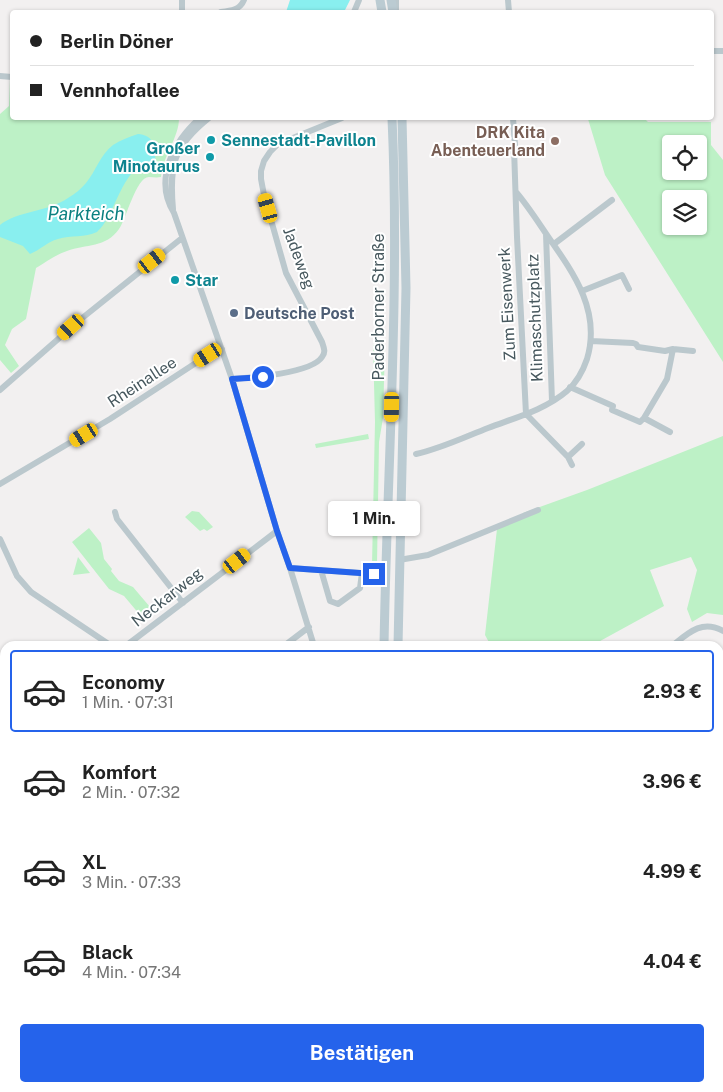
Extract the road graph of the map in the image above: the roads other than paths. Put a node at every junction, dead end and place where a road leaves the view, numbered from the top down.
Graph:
1 (244, 0) edge
2 (232, 10) edge
3 (198, 120) edge
4 (207, 120) edge
5 (337, 120) edge
6 (392, 120) edge
7 (402, 120) edge
8 (513, 120) edge
9 (514, 148) junction
10 (459, 154) dead end
11 (516, 192) junction
12 (612, 200) dead end
13 (174, 213) junction
14 (546, 234) junction
15 (182, 238) junction
16 (554, 244) junction
17 (629, 289) dead end
18 (582, 291) junction
19 (591, 341) junction
20 (222, 349) junction
21 (673, 349) junction
22 (693, 351) dead end
23 (232, 379) junction
24 (570, 387) junction
25 (0, 390) edge
26 (552, 401) junction
27 (526, 414) junction
28 (644, 418) junction
29 (670, 432) dead end
30 (582, 444) dead end
31 (416, 454) dead end
32 (568, 457) junction
33 (572, 465) dead end
34 (0, 484) edge
35 (538, 510) dead end
36 (115, 512) dead end
37 (277, 531) junction
38 (0, 539) edge
39 (399, 560) junction
40 (290, 568) junction
41 (322, 570) junction
42 (362, 573) junction
43 (385, 585) junction
44 (183, 603) junction
45 (309, 627) junction
46 (723, 631) edge
47 (105, 641) edge
48 (132, 641) edge
49 (291, 641) edge
50 (313, 641) edge
51 (384, 641) edge
52 (398, 641) edge
53 (678, 641) edge

1 - 2 street
3 - 13 street
4 - 13 street
5 - 23 street, Jadeweg
6 - 43 main road, Paderborner Straße
7 - 39 main road, Paderborner Straße
8 - 9 street, Zum Eisenwerk
9 - 10 street
9 - 11 street, Zum Eisenwerk
11 - 14 street
11 - 27 street, Zum Eisenwerk
12 - 16 street
13 - 15 street
14 - 16 street
14 - 26 street, Klimaschutzplatz
15 - 20 street
15 - 25 street
16 - 18 street
17 - 18 street
18 - 19 street
19 - 21 street
19 - 24 street
20 - 23 street
20 - 34 street, Rheinallee
21 - 22 street
21 - 28 street
23 - 37 street
24 - 26 street
24 - 28 street
26 - 27 street
27 - 31 street
27 - 32 street
28 - 29 street
30 - 32 street
32 - 33 street
35 - 39 street
36 - 44 street
37 - 40 street
37 - 44 street, Neckarweg
38 - 47 street, Neckarweg
39 - 52 main road, Paderborner Straße
40 - 41 street
40 - 45 street
41 - 42 street
41 - 42 street
42 - 43 street
43 - 51 main road, Paderborner Straße
44 - 48 street, Neckarweg
45 - 49 street
45 - 50 street
46 - 53 street

